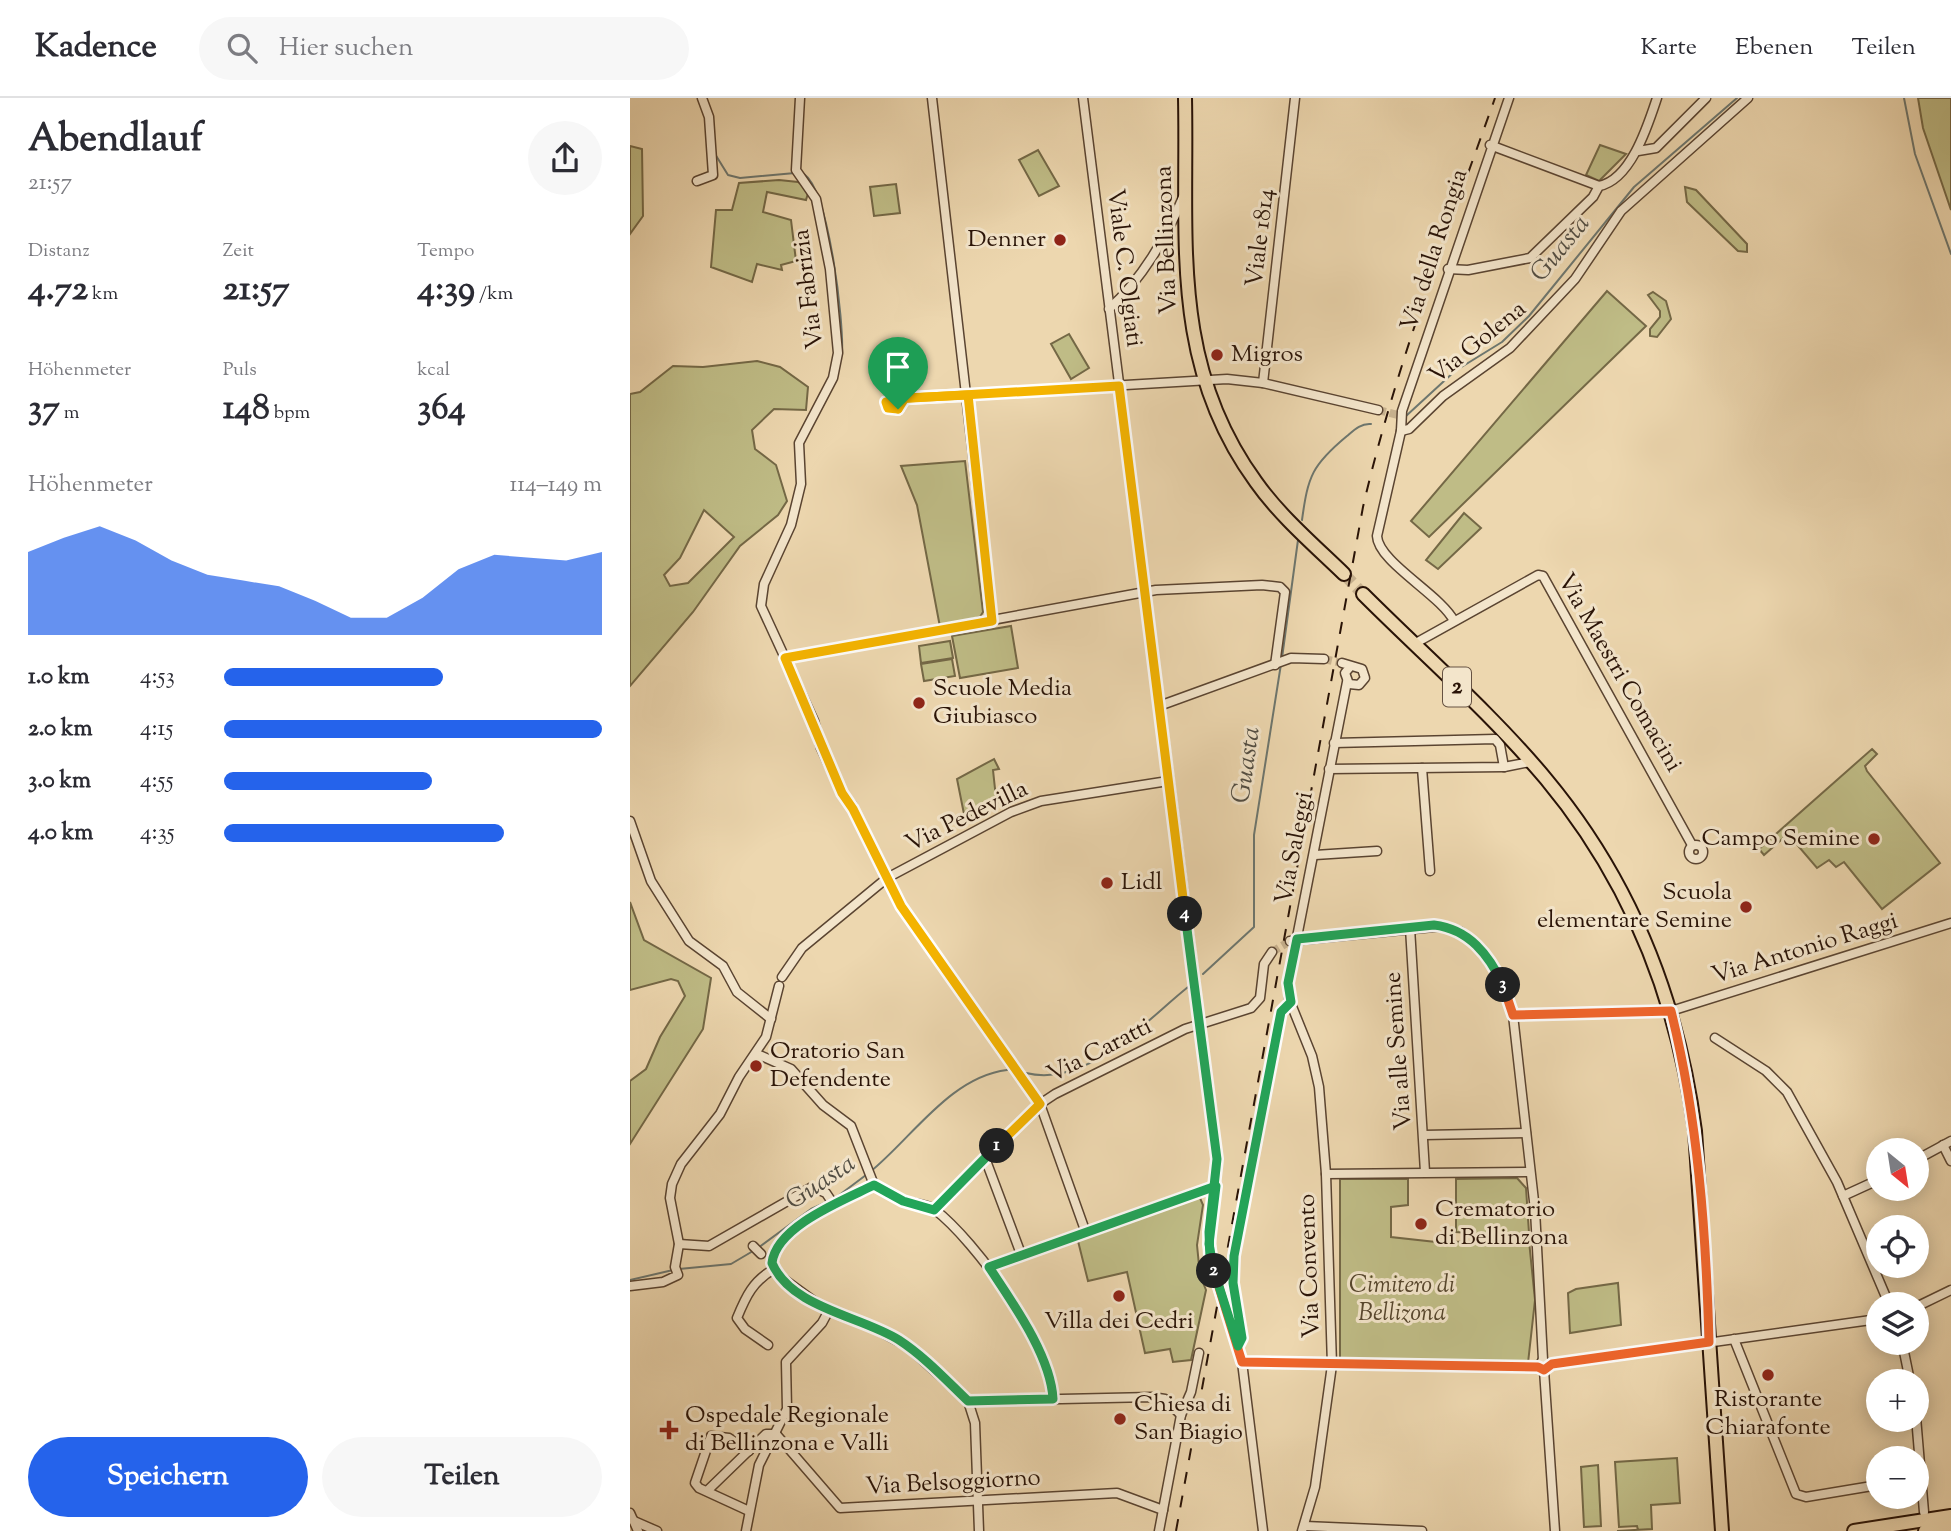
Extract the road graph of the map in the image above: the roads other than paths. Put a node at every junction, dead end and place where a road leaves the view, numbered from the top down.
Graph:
1 (702, 98) edge
2 (800, 98) edge
3 (932, 98) edge
4 (1083, 98) edge
5 (1185, 98) edge
6 (1295, 98) edge
7 (1509, 98) edge
8 (1657, 98) edge
9 (1706, 98) edge
10 (1748, 98) edge
11 (1490, 145) junction
12 (1638, 151) junction
13 (697, 181) dead end
14 (1598, 186) junction
15 (1187, 188) junction
16 (1448, 270) junction
17 (1107, 285) junction
18 (1132, 285) junction
19 (1109, 309) junction
20 (1203, 380) junction
21 (1263, 383) junction
22 (1119, 386) junction
23 (968, 395) junction
24 (905, 398) dead end
25 (1378, 410) tunnel mouth
26 (1401, 431) junction
27 (1344, 574) tunnel mouth
28 (1145, 593) junction
29 (1363, 594) tunnel mouth
30 (992, 621) junction
31 (1454, 621) junction
32 (1413, 644) junction
33 (785, 658) junction
34 (1324, 659) tunnel mouth
35 (1276, 664) junction
36 (1347, 682) junction
37 (1159, 706) junction
38 (1334, 743) junction
39 (1530, 762) junction
40 (1504, 767) junction
41 (1422, 768) junction
42 (1329, 769) junction
43 (1168, 781) junction
44 (630, 821) edge
45 (1692, 845) dead end
46 (1377, 851) dead end
47 (1315, 855) junction
48 (1430, 871) dead end
49 (887, 878) junction
50 (1951, 923) edge
51 (1410, 928) junction
52 (1294, 940) junction
53 (1272, 953) tunnel mouth
54 (1291, 1002) junction
55 (1671, 1011) junction
56 (1513, 1015) junction
57 (771, 1019) junction
58 (1200, 1024) junction
59 (1715, 1038) dead end
60 (757, 1054) junction
61 (1040, 1104) junction
62 (1526, 1133) junction
63 (1424, 1135) junction
64 (1947, 1143) edge
65 (1929, 1153) edge
66 (985, 1158) junction
67 (1951, 1161) edge
68 (1530, 1171) junction
69 (1425, 1172) junction
70 (1326, 1174) junction
71 (871, 1177) junction
72 (1866, 1185) edge
73 (1216, 1186) junction
74 (1843, 1196) junction
75 (832, 1201) junction
76 (934, 1210) junction
77 (1086, 1233) junction
78 (679, 1244) junction
79 (1021, 1254) junction
80 (989, 1267) junction
81 (774, 1269) junction
82 (630, 1286) edge
83 (1951, 1290) edge
84 (1884, 1292) edge
85 (1929, 1301) edge
86 (829, 1310) junction
87 (1866, 1321) edge
88 (1734, 1339) junction
89 (1709, 1342) junction
90 (768, 1345) dead end
91 (1238, 1346) junction
92 (1199, 1353) dead end
93 (1242, 1362) junction
94 (1332, 1365) junction
95 (1544, 1366) junction
96 (1053, 1399) junction
97 (968, 1401) junction
98 (1181, 1415) junction
99 (776, 1434) junction
100 (749, 1451) junction
101 (1866, 1487) edge
102 (707, 1492) junction
103 (977, 1501) junction
104 (1163, 1510) junction
105 (749, 1511) junction
106 (1951, 1516) edge
107 (632, 1517) edge
108 (1922, 1524) edge
109 (1951, 1527) edge
110 (1304, 1528) edge
111 (1723, 1530) edge
112 (638, 1531) edge
113 (657, 1531) edge
114 (746, 1531) edge
115 (979, 1531) edge
116 (1158, 1531) edge
117 (1263, 1531) edge
118 (1422, 1531) edge
119 (1556, 1531) edge
120 (1853, 1531) edge

1 - 13 street
2 - 33 street, Via Fabrizia
3 - 23 street
4 - 17 street, Viale C. Olgiati
5 - 15 main road, Via Bellinzona
6 - 21 street, Viale 1814
7 - 11 street, Via della Rongia
8 - 12 street
9 - 12 street
10 - 26 street, Via Golena
11 - 14 street
11 - 16 street, Via della Rongia
12 - 14 street
14 - 16 street
15 - 18 street
15 - 20 main road, Via Bellinzona
16 - 26 street, Via della Rongia
17 - 18 street
17 - 19 street, Viale C. Olgiati
18 - 19 street
19 - 22 street, Viale C. Olgiati
20 - 21 street
20 - 22 street
20 - 27 main road, Via Bellinzona
21 - 25 street
22 - 23 street
22 - 28 street, Viale C. Olgiati
23 - 24 street
23 - 30 street
26 - 31 street
28 - 30 street
28 - 35 street
28 - 37 street, Viale C. Olgiati
29 - 32 main road, 2
30 - 33 street
31 - 32 street, Via Maestri Comacini
31 - 45 street, Via Maestri Comacini
32 - 39 main road, 2
33 - 49 street, Via Fabrizia
34 - 35 street
35 - 37 street
36 - 36 street, Via Saleggi
36 - 38 street, Via Saleggi
37 - 43 street, Viale C. Olgiati
38 - 40 street
38 - 42 street, Via Saleggi
39 - 40 street
39 - 55 main road, 2
40 - 41 street
41 - 42 street
41 - 48 street
42 - 47 street, Via Saleggi
43 - 49 street, Via Pedevilla
43 - 58 street, Viale C. Olgiati
44 - 57 street
46 - 47 street
47 - 52 street, Via Saleggi
49 - 57 street, Via Pedevilla
49 - 61 street, Via Fabrizia
50 - 55 street, Via Antonio Raggi
51 - 52 street
51 - 56 street
51 - 63 street, Via alle Semine
52 - 54 street, Via Saleggi
53 - 58 street, Via Caratti
54 - 70 street, Via Convento
54 - 91 street, Via Saleggi
55 - 56 street, Via Antonio Raggi
55 - 89 main road, 2
56 - 62 street
57 - 60 street, Via Pedevilla
58 - 61 street, Via Caratti
58 - 73 street, Viale C. Olgiati
59 - 74 street
60 - 71 street
60 - 78 street, Via Pedevilla
61 - 66 street, Via Caratti
61 - 77 street, Via Fabrizia
62 - 63 street
62 - 68 street
63 - 69 street, Via alle Semine
64 - 65 street
64 - 67 street
66 - 76 street, Via Caratti
66 - 79 street
68 - 69 street
68 - 95 street
69 - 70 street
70 - 94 street, Via Convento
71 - 75 street
71 - 76 street
72 - 74 street
73 - 77 street
73 - 91 street, Viale C. Olgiati
74 - 84 street
75 - 78 street
75 - 81 street
76 - 80 street
77 - 79 street
78 - 82 street, Via Pedevilla
79 - 80 street
80 - 96 street
81 - 86 street
81 - 90 street
83 - 85 street
86 - 97 street
86 - 99 street
87 - 88 street
88 - 89 street
88 - 101 street
89 - 95 street
89 - 111 main road, 2
91 - 93 street
92 - 98 street
93 - 94 street
93 - 117 street
94 - 95 street
94 - 110 street, Via Convento
95 - 119 street
96 - 97 street
96 - 98 street
97 - 103 street
98 - 104 street
99 - 100 street
99 - 103 street, Via Belsoggiorno
99 - 105 street
100 - 102 street
100 - 102 street
102 - 105 street
103 - 104 street, Via Belsoggiorno
103 - 115 street
104 - 116 street
105 - 114 street
106 - 108 main road
107 - 112 street
107 - 113 street
108 - 109 main road
108 - 120 main road
110 - 118 street

